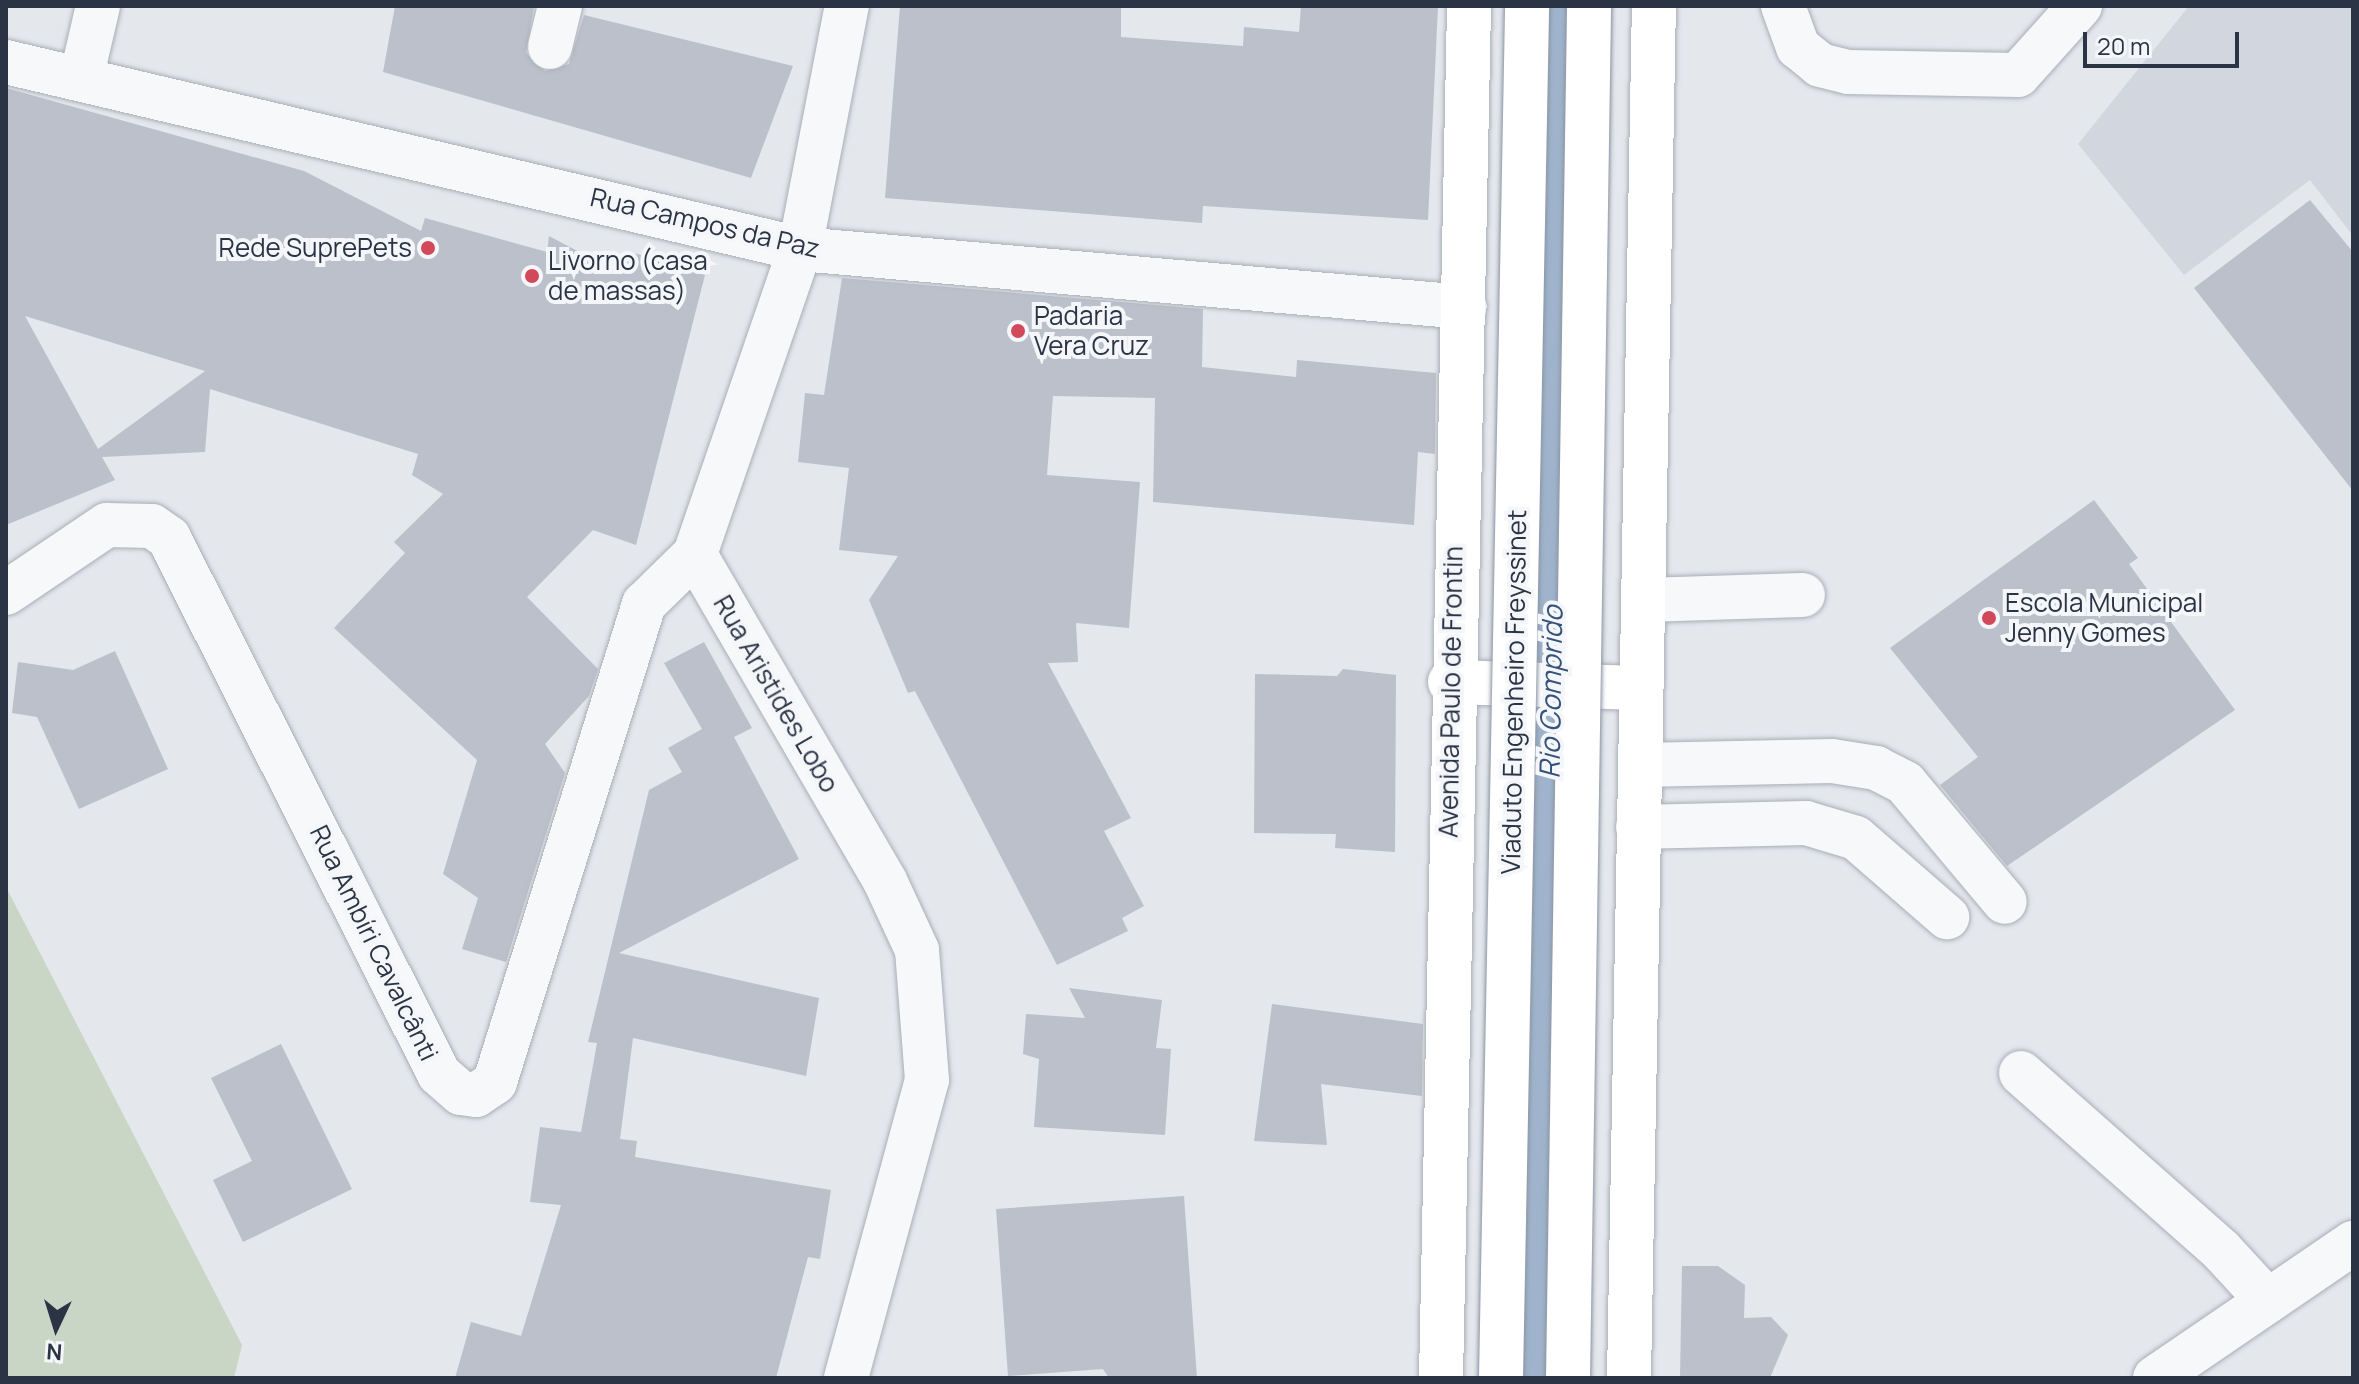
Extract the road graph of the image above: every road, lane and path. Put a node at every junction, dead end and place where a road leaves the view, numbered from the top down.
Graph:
1 (98, 6) edge
2 (847, 6) edge
3 (1469, 6) edge
4 (1527, 6) edge
5 (1589, 6) edge
6 (1654, 6) edge
7 (1783, 6) edge
8 (2080, 6) edge
9 (6, 62) edge
10 (81, 79) junction
11 (800, 249) junction
12 (1464, 307) junction
13 (695, 554) junction
14 (6, 593) edge
15 (1803, 595) dead end
16 (1644, 600) junction
17 (1450, 682) junction
18 (1641, 688) junction
19 (1640, 765) junction
20 (1638, 827) junction
21 (2005, 902) dead end
22 (1947, 917) dead end
23 (2021, 1073) dead end
24 (2353, 1243) edge
25 (2268, 1301) junction
26 (846, 1378) edge
27 (1441, 1378) edge
28 (1501, 1378) edge
29 (1568, 1378) edge
30 (1629, 1378) edge
31 (2155, 1378) edge

1 - 10 street
2 - 11 street
3 - 12 main road, Avenida Paulo de Frontin
4 - 28 main road, Viaduto Engenheiro Freyssinet, bridge
5 - 29 main road, bridge
6 - 16 main road
7 - 8 street
9 - 10 street, Rua Campos da Paz
10 - 11 street, Rua Campos da Paz
11 - 12 street, Rua Campos da Paz
11 - 13 street
12 - 17 main road, Avenida Paulo de Frontin
13 - 14 street, Rua Ambíri Cavalcânti
13 - 26 street, Rua Aristides Lobo
15 - 16 street
16 - 18 main road
17 - 18 main road, bridge
17 - 27 main road, Avenida Paulo de Frontin
18 - 19 main road
19 - 20 main road
19 - 21 street
20 - 22 street
20 - 30 main road
23 - 25 street
24 - 25 street
25 - 31 street

